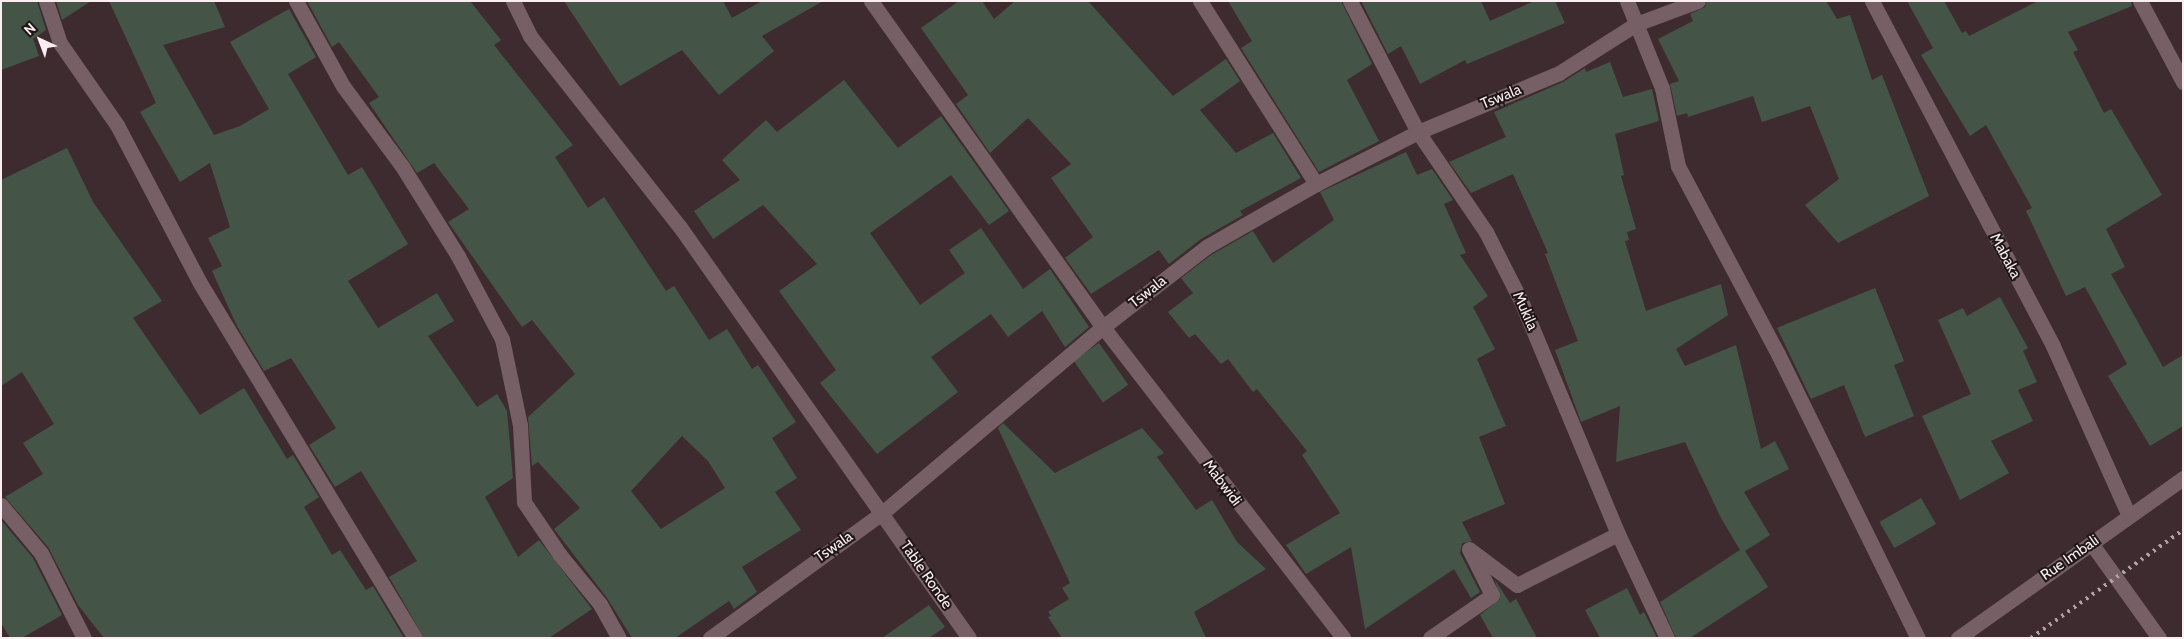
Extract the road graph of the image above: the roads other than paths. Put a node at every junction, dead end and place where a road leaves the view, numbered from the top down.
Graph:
1 (46, 1) edge
2 (296, 1) edge
3 (513, 1) edge
4 (871, 1) edge
5 (1200, 1) edge
6 (1350, 1) edge
7 (1627, 1) edge
8 (1698, 1) edge
9 (1872, 1) edge
10 (2140, 1) edge
11 (1636, 24) junction
12 (2183, 82) edge
13 (1418, 132) junction
14 (1316, 184) junction
15 (1103, 327) junction
16 (2183, 478) edge
17 (1, 505) edge
18 (882, 513) junction
19 (2129, 516) junction
20 (1618, 534) junction
21 (2091, 543) junction
22 (84, 638) edge
23 (414, 638) edge
24 (619, 638) edge
25 (710, 638) edge
26 (969, 638) edge
27 (1343, 638) edge
28 (1430, 638) edge
29 (1667, 638) edge
30 (1918, 638) edge
31 (1958, 638) edge
32 (2160, 638) edge

1 - 23 street
2 - 24 street
3 - 18 street, Table Ronde
4 - 15 street, Mabwidi
5 - 14 street
6 - 13 street, Mukila
7 - 11 street
8 - 11 street, Tswala
9 - 19 street, Mabaka
10 - 12 street
11 - 13 street, Tswala
11 - 30 street
13 - 14 street, Tswala
13 - 20 street, Mukila
14 - 15 street, Tswala
15 - 18 street, Tswala
15 - 27 street, Mabwidi
16 - 19 street, Rue Imbali
17 - 22 street
18 - 25 street, Tswala
18 - 26 street, Table Ronde
19 - 21 street, Rue Imbali
20 - 28 street
20 - 29 street, Mukila
21 - 31 street, Rue Imbali
21 - 32 street

